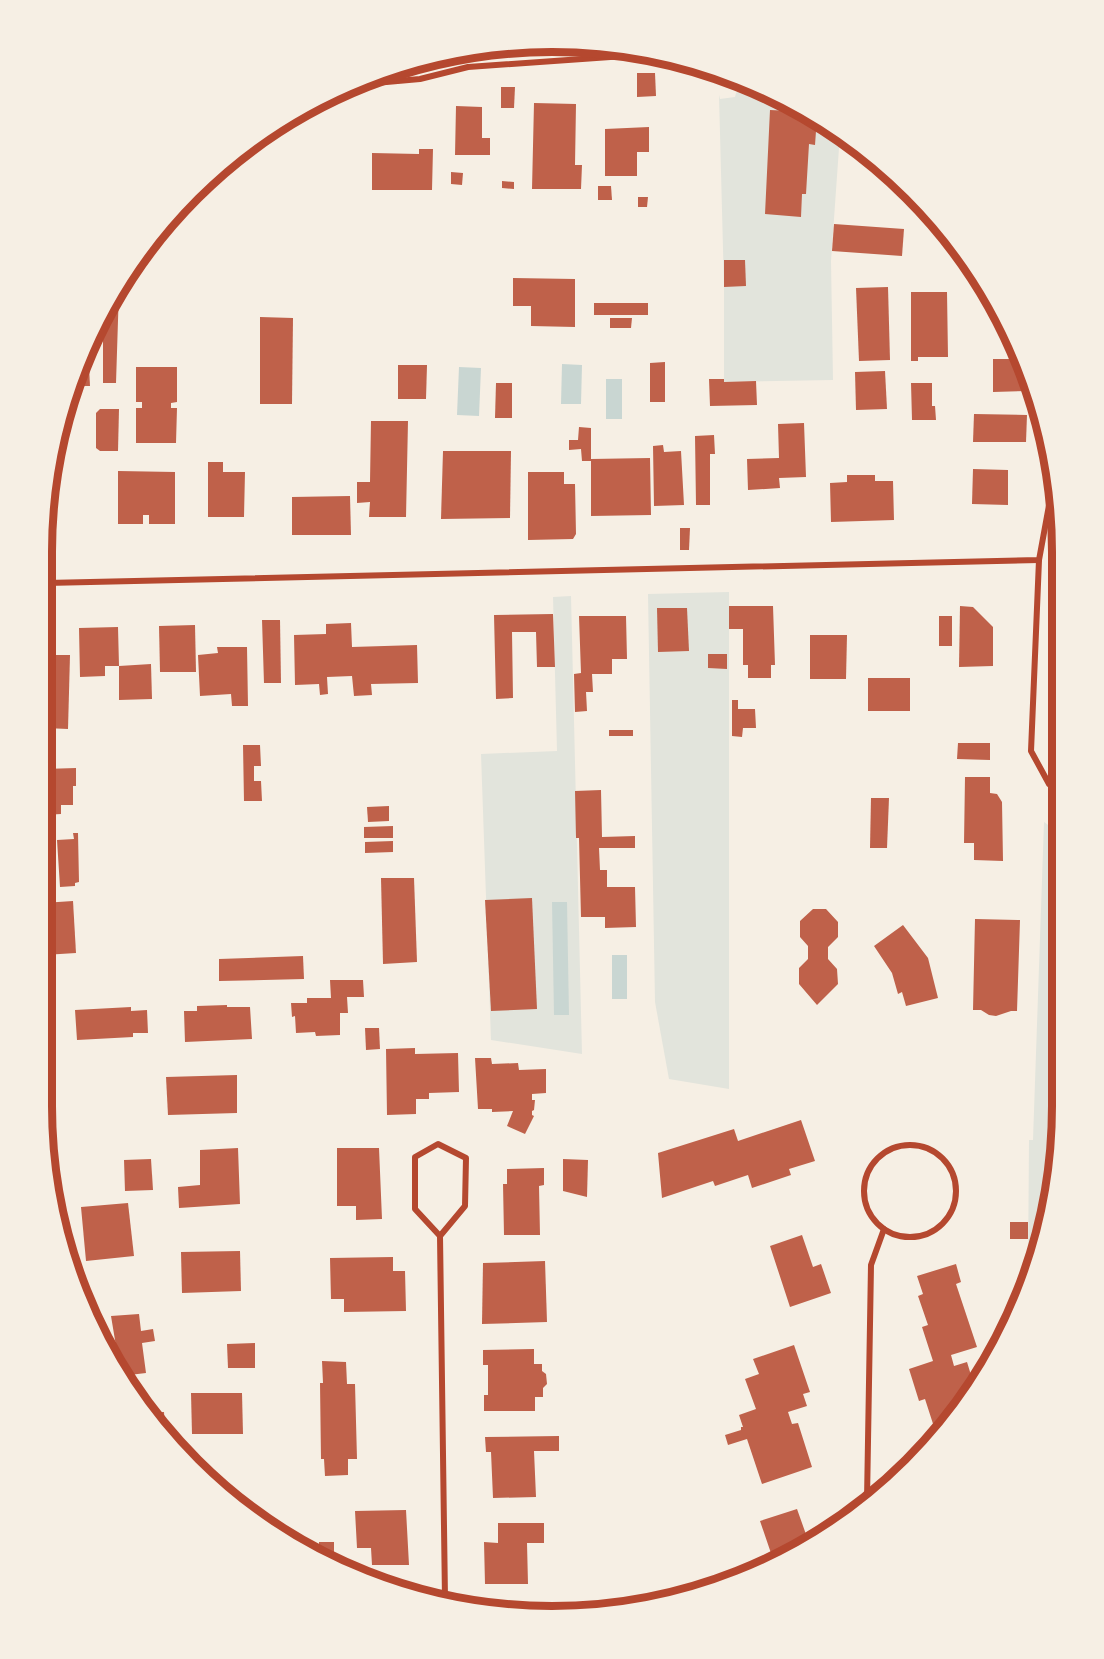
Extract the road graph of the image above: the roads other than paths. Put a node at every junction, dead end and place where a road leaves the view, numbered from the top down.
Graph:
1 (614, 57) edge
2 (383, 82) edge
3 (1049, 506) edge
4 (1039, 560) junction
5 (52, 583) edge
6 (1052, 787) edge
7 (884, 1229) junction
8 (440, 1236) junction
9 (867, 1494) edge
10 (445, 1594) edge

1 - 2 street
3 - 4 street
4 - 5 street
4 - 6 street
7 - 7 street
7 - 9 street
8 - 8 street
8 - 10 street

